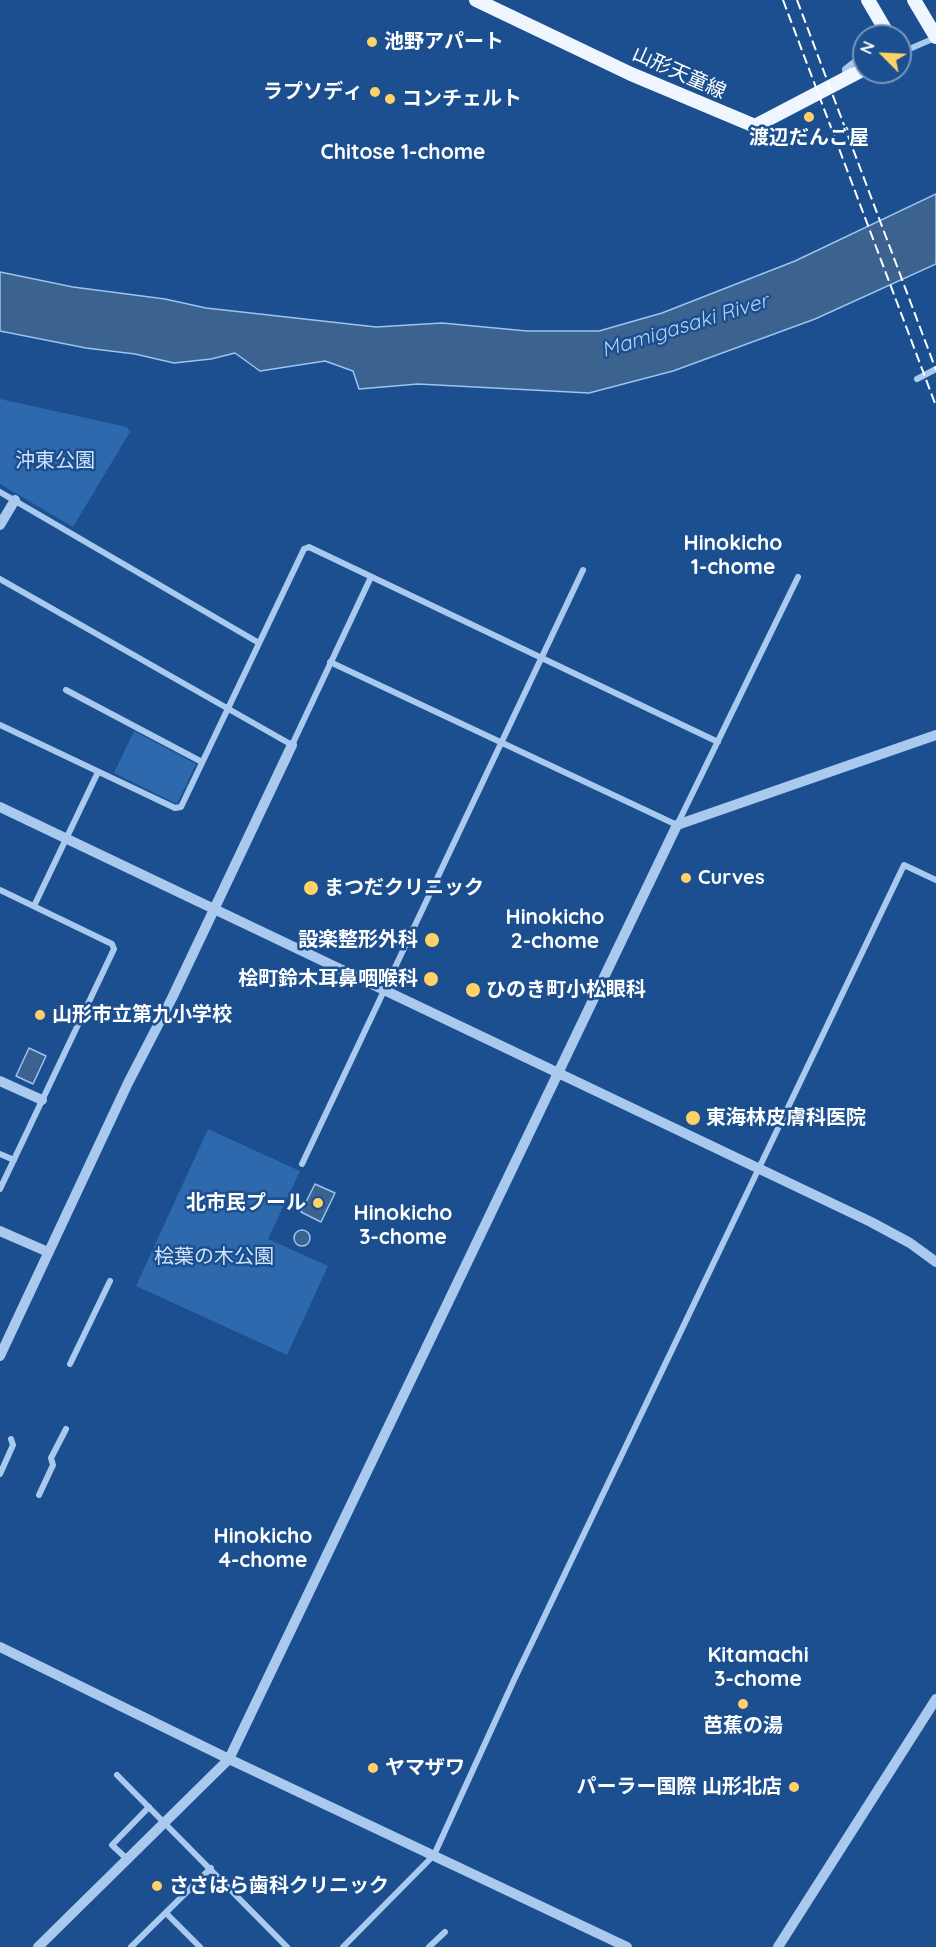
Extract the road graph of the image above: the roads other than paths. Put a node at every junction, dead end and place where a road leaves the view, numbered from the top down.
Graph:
1 (476, 0) edge
2 (860, 0) edge
3 (868, 0) edge
4 (878, 0) edge
5 (916, 3) edge
6 (874, 24) edge
7 (882, 24) edge
8 (891, 24) edge
9 (936, 38) edge
10 (912, 48) edge
11 (852, 63) edge
12 (852, 75) edge
13 (846, 78) junction
14 (936, 369) edge
15 (917, 379) dead end
16 (0, 492) edge
17 (15, 501) junction
18 (0, 525) edge
19 (584, 570) dead end
20 (371, 577) junction
21 (798, 577) dead end
22 (0, 579) edge
23 (259, 643) junction
24 (541, 658) junction
25 (330, 662) junction
26 (66, 690) dead end
27 (228, 709) junction
28 (0, 725) edge
29 (936, 735) edge
30 (501, 742) junction
31 (718, 742) junction
32 (292, 745) junction
33 (202, 762) junction
34 (98, 772) junction
35 (0, 807) edge
36 (677, 825) junction
37 (66, 839) junction
38 (936, 880) edge
39 (0, 890) edge
40 (34, 906) junction
41 (214, 909) junction
42 (384, 989) junction
43 (558, 1072) junction
44 (0, 1081) edge
45 (42, 1100) junction
46 (0, 1154) edge
47 (14, 1160) junction
48 (302, 1164) dead end
49 (757, 1170) junction
50 (0, 1189) edge
51 (0, 1231) edge
52 (48, 1252) junction
53 (936, 1262) edge
54 (110, 1281) dead end
55 (0, 1356) edge
56 (70, 1365) dead end
57 (66, 1429) dead end
58 (11, 1439) dead end
59 (0, 1474) edge
60 (39, 1496) dead end
61 (0, 1647) edge
62 (936, 1700) edge
63 (229, 1760) junction
64 (117, 1775) dead end
65 (149, 1807) junction
66 (165, 1822) junction
67 (434, 1855) junction
68 (127, 1859) junction
69 (210, 1868) junction
70 (166, 1913) junction
71 (445, 1932) dead end
72 (38, 1947) edge
73 (131, 1947) edge
74 (200, 1947) edge
75 (287, 1947) edge
76 (342, 1947) edge
77 (429, 1947) edge
78 (627, 1947) edge
79 (778, 1947) edge

1 - 13 main road, 山形天童線
2 - 6 street
3 - 7 main road
4 - 8 main road
5 - 9 main road
9 - 10 street
11 - 13 street
12 - 13 main road, 山形天童線
14 - 15 street
16 - 17 street
17 - 18 street
17 - 23 street
19 - 24 street
20 - 23 street
20 - 24 street
20 - 25 street
21 - 31 street
22 - 27 street
23 - 27 street
24 - 30 street
24 - 31 street
25 - 30 street
25 - 32 street
26 - 33 street
27 - 32 street
27 - 33 street
28 - 34 street
29 - 36 street
30 - 36 street
30 - 42 street
31 - 36 street
32 - 41 street
33 - 34 street
34 - 37 street
35 - 37 street
36 - 43 street
37 - 40 street
37 - 41 street
38 - 49 street
39 - 40 street
40 - 45 street
41 - 42 street
41 - 52 street
42 - 43 street
42 - 48 street
43 - 49 street
43 - 63 street
44 - 45 street
45 - 47 street
46 - 47 street
47 - 50 street
49 - 53 street
49 - 67 street
51 - 52 street
52 - 55 street
54 - 56 street
57 - 60 street
58 - 59 street
61 - 63 street
62 - 79 street
63 - 66 street
63 - 67 street
64 - 65 street
65 - 66 street
65 - 68 street
66 - 68 street
66 - 69 street
67 - 76 street
67 - 78 street
68 - 72 street
69 - 70 street
69 - 75 street
70 - 73 street
70 - 74 street
71 - 77 street

